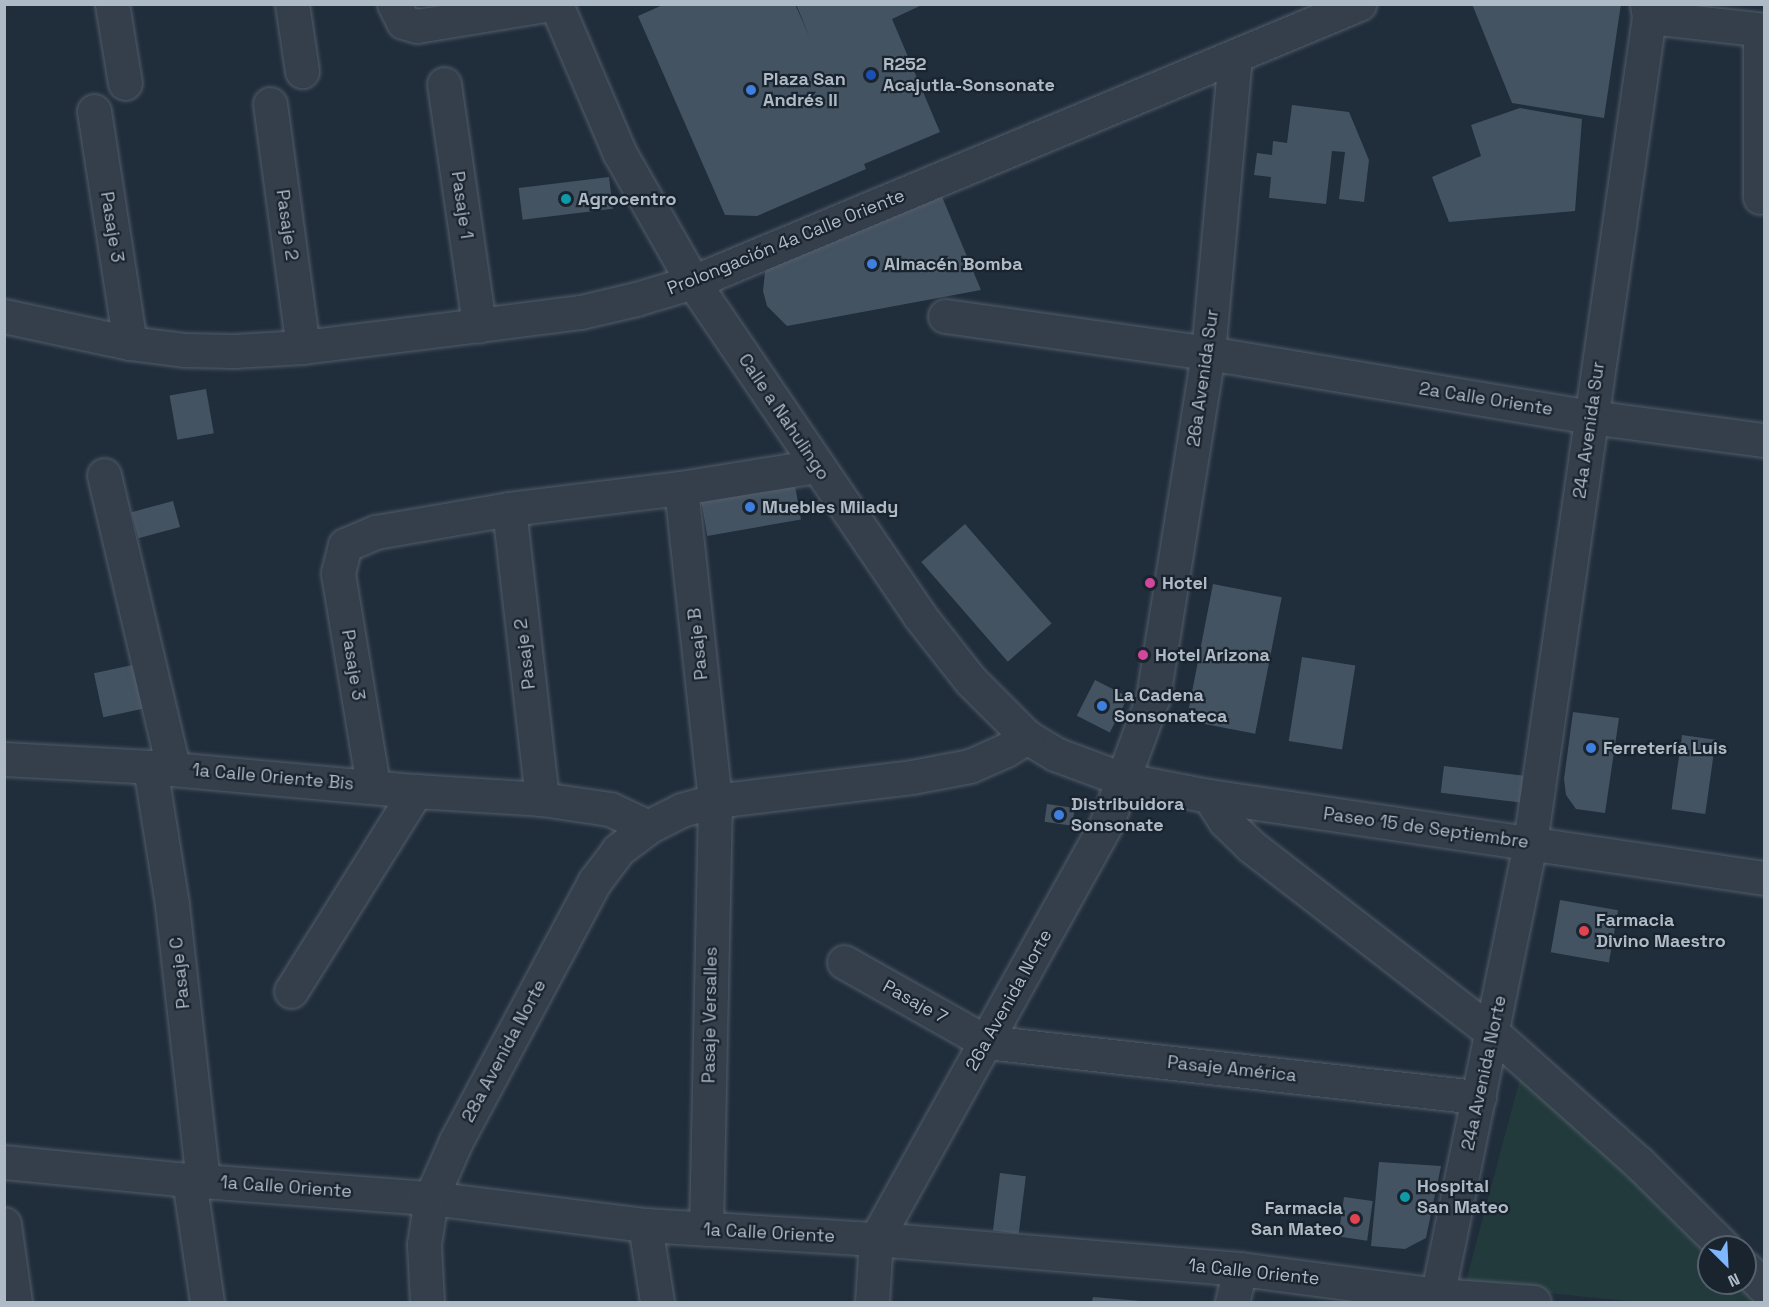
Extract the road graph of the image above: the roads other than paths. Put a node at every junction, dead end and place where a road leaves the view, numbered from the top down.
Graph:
1 (112, 4) edge
2 (292, 4) edge
3 (394, 4) edge
4 (551, 4) edge
5 (556, 4) edge
6 (1359, 4) edge
7 (1648, 10) edge
8 (1762, 30) edge
9 (1235, 57) junction
10 (302, 71) dead end
11 (125, 83) dead end
12 (444, 84) dead end
13 (270, 104) dead end
14 (94, 111) dead end
15 (1760, 197) dead end
16 (693, 282) junction
17 (4, 316) edge
18 (945, 316) dead end
19 (479, 326) junction
20 (130, 343) junction
21 (303, 346) junction
22 (1209, 353) junction
23 (1591, 417) junction
24 (1764, 440) edge
25 (817, 466) junction
26 (104, 476) dead end
27 (681, 488) junction
28 (509, 509) junction
29 (1153, 697) joint
30 (1027, 737) junction
31 (4, 759) edge
32 (161, 767) junction
33 (1091, 767) joint
34 (1125, 780) junction
35 (373, 785) junction
36 (416, 791) junction
37 (1209, 796) junction
38 (542, 799) junction
39 (715, 801) junction
40 (648, 827) junction
41 (1530, 843) junction
42 (1764, 878) edge
43 (844, 962) dead end
44 (291, 991) dead end
45 (1493, 1033) junction
46 (986, 1042) junction
47 (1479, 1097) junction
48 (4, 1162) edge
49 (196, 1181) junction
50 (431, 1198) junction
51 (4, 1224) edge
52 (645, 1225) junction
53 (706, 1229) junction
54 (1712, 1235) edge
55 (876, 1239) junction
56 (1240, 1269) junction
57 (1437, 1299) edge
58 (15, 1302) edge
59 (207, 1302) edge
60 (427, 1302) edge
61 (657, 1302) edge
62 (872, 1302) edge
63 (1232, 1302) edge
64 (1534, 1302) edge

1 - 11 street
2 - 10 street
3 - 4 street
5 - 16 street, Calle a Nahulingo
6 - 9 street, Prolongación 4a Calle Oriente
7 - 8 street
7 - 23 street, 24a Avenida Sur
8 - 15 street
9 - 16 street, Prolongación 4a Calle Oriente
9 - 22 street, 26a Avenida Sur
12 - 19 street, Pasaje 1
13 - 21 street, Pasaje 2
14 - 20 street, Pasaje 3
16 - 19 street, Prolongación 4a Calle Oriente
16 - 25 street, Calle a Nahulingo
17 - 20 street, Prolongación 4a Calle Oriente
18 - 22 street, 2a Calle Oriente
19 - 21 street, Prolongación 4a Calle Oriente
20 - 21 street, Prolongación 4a Calle Oriente
22 - 23 street, 2a Calle Oriente
22 - 29 street, 26a Avenida Sur
23 - 24 street, 2a Calle Oriente
23 - 41 street, 24a Avenida Sur
25 - 27 street
25 - 30 street, Calle a Nahulingo
26 - 32 street, Pasaje C
27 - 28 street
27 - 39 street, Pasaje B
28 - 35 street, Pasaje 3
28 - 38 street, Pasaje 2
29 - 34 street, 26a Avenida Norte
30 - 33 street, Calle a Nahulingo
30 - 39 street, 28a Avenida Norte
31 - 32 street, 1a Calle Oriente Bis
32 - 35 street, 1a Calle Oriente Bis
32 - 49 street, Pasaje C
33 - 34 street, Paseo 15 de Septiembre
34 - 37 street, Paseo 15 de Septiembre
34 - 46 street, 26a Avenida Norte
35 - 36 street, 1a Calle Oriente Bis
36 - 38 street, 1a Calle Oriente Bis
36 - 44 street
37 - 41 street, Paseo 15 de Septiembre
37 - 45 street
38 - 40 street, 1a Calle Oriente Bis
39 - 40 street, 28a Avenida Norte
39 - 53 street, Pasaje Versalles
40 - 50 street, 28a Avenida Norte
41 - 42 street, Paseo 15 de Septiembre
41 - 45 street, 24a Avenida Norte
43 - 46 street, Pasaje 7
45 - 47 street, 24a Avenida Norte
45 - 54 street
46 - 47 street, Pasaje América
46 - 55 street, 26a Avenida Norte
47 - 57 street, 24a Avenida Norte
48 - 49 street, 1a Calle Oriente
49 - 50 street, 1a Calle Oriente
49 - 59 street, Pasaje C
50 - 52 street, 1a Calle Oriente
50 - 60 street, 28a Avenida Norte
51 - 58 street
52 - 53 street, 1a Calle Oriente
52 - 61 street
53 - 55 street, 1a Calle Oriente
55 - 56 street, 1a Calle Oriente
55 - 62 street, 26a Avenida Norte
56 - 57 street, 1a Calle Oriente
56 - 63 street
57 - 64 street, 1a Calle Oriente

